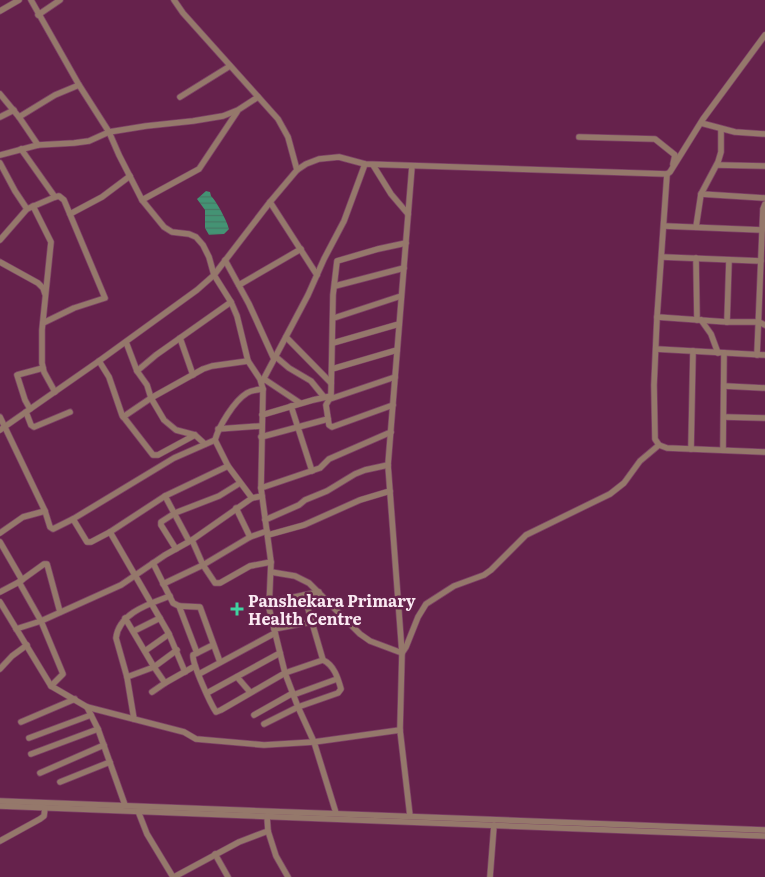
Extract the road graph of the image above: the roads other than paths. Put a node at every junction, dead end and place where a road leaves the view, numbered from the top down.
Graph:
1 (19, 0) edge
2 (32, 0) edge
3 (60, 0) edge
4 (174, 0) edge
5 (0, 11) edge
6 (38, 15) junction
7 (765, 35) edge
8 (230, 66) junction
9 (79, 85) junction
10 (0, 94) edge
11 (180, 97) dead end
12 (258, 97) junction
13 (14, 110) junction
14 (238, 110) junction
15 (0, 117) edge
16 (19, 117) junction
17 (700, 123) junction
18 (721, 130) junction
19 (110, 132) junction
20 (765, 134) edge
21 (579, 137) dead end
22 (38, 145) junction
23 (21, 149) junction
24 (0, 155) edge
25 (0, 163) edge
26 (365, 164) junction
27 (717, 164) junction
28 (373, 165) junction
29 (412, 166) junction
30 (765, 166) edge
31 (297, 170) junction
32 (669, 172) junction
33 (130, 176) junction
34 (700, 194) junction
35 (55, 197) junction
36 (765, 198) edge
37 (142, 200) junction
38 (270, 202) junction
39 (765, 204) edge
40 (30, 207) junction
41 (70, 214) junction
42 (408, 214) junction
43 (664, 226) junction
44 (696, 227) junction
45 (762, 230) junction
46 (0, 240) edge
47 (406, 243) junction
48 (301, 250) junction
49 (662, 257) junction
50 (696, 258) junction
51 (225, 260) junction
52 (729, 260) junction
53 (761, 261) junction
54 (0, 262) edge
55 (404, 268) junction
56 (214, 275) junction
57 (317, 275) junction
58 (239, 285) junction
59 (334, 286) junction
60 (762, 291) edge
61 (46, 296) junction
62 (402, 296) junction
63 (231, 302) junction
64 (657, 317) junction
65 (334, 318) junction
66 (699, 320) junction
67 (727, 322) junction
68 (43, 323) junction
69 (399, 324) junction
70 (762, 324) edge
71 (286, 337) junction
72 (180, 338) junction
73 (126, 342) junction
74 (333, 343) junction
75 (656, 349) junction
76 (397, 350) junction
77 (693, 351) junction
78 (721, 353) junction
79 (757, 355) junction
80 (765, 356) edge
81 (275, 358) junction
82 (99, 361) junction
83 (248, 361) junction
84 (43, 368) junction
85 (332, 369) junction
86 (137, 371) junction
87 (193, 375) junction
88 (395, 377) junction
89 (263, 380) junction
90 (331, 383) junction
91 (724, 386) junction
92 (765, 388) edge
93 (263, 389) junction
94 (55, 392) junction
95 (151, 398) junction
96 (328, 398) junction
97 (300, 404) junction
98 (393, 405) junction
99 (291, 406) junction
100 (28, 411) junction
101 (70, 412) dead end
102 (262, 415) junction
103 (0, 417) edge
104 (123, 417) junction
105 (724, 417) junction
106 (765, 418) edge
107 (328, 419) junction
108 (261, 426) junction
109 (298, 428) junction
110 (2, 429) edge
111 (218, 429) junction
112 (391, 432) junction
113 (195, 435) junction
114 (261, 437) junction
115 (215, 440) junction
116 (205, 444) junction
117 (660, 445) junction
118 (691, 449) junction
119 (723, 450) junction
120 (765, 452) edge
121 (388, 465) junction
122 (228, 466) junction
123 (312, 471) junction
124 (240, 483) junction
125 (261, 488) junction
126 (390, 491) junction
127 (165, 496) junction
128 (262, 496) junction
129 (252, 498) junction
130 (236, 508) junction
131 (45, 512) junction
132 (175, 513) junction
133 (73, 519) junction
134 (265, 520) junction
135 (0, 532) edge
136 (110, 532) junction
137 (267, 533) junction
138 (250, 537) junction
139 (190, 541) junction
140 (0, 542) edge
141 (176, 549) junction
142 (271, 562) junction
143 (153, 563) junction
144 (203, 565) junction
145 (271, 572) junction
146 (134, 576) junction
147 (21, 581) junction
148 (163, 584) junction
149 (0, 592) edge
150 (319, 592) junction
151 (304, 595) junction
152 (170, 596) junction
153 (0, 602) edge
154 (270, 602) junction
155 (152, 603) junction
156 (178, 606) junction
157 (60, 612) junction
158 (125, 618) junction
159 (160, 618) junction
160 (41, 621) junction
161 (311, 622) junction
162 (16, 629) junction
163 (134, 631) junction
164 (274, 631) junction
165 (170, 634) junction
166 (27, 645) junction
167 (213, 645) junction
168 (177, 650) junction
169 (144, 651) junction
170 (197, 653) junction
171 (280, 653) junction
172 (402, 653) junction
173 (323, 660) junction
174 (220, 662) junction
175 (195, 666) junction
176 (154, 668) junction
177 (0, 669) edge
178 (185, 672) junction
179 (285, 673) junction
180 (199, 674) junction
181 (127, 677) junction
182 (237, 677) junction
183 (337, 679) junction
184 (165, 683) junction
185 (51, 686) junction
186 (152, 692) dead end
187 (250, 692) junction
188 (208, 693) junction
189 (293, 694) junction
190 (75, 699) junction
191 (87, 707) junction
192 (298, 707) junction
193 (254, 714) dead end
194 (91, 715) junction
195 (134, 719) junction
196 (21, 722) dead end
197 (264, 724) dead end
198 (98, 730) junction
199 (400, 730) junction
200 (30, 738) dead end
201 (314, 742) junction
202 (104, 745) junction
203 (31, 754) dead end
204 (110, 762) junction
205 (40, 773) dead end
206 (60, 782) dead end
207 (0, 801) edge
208 (126, 805) junction
209 (0, 806) edge
210 (45, 808) junction
211 (138, 811) junction
212 (336, 813) junction
213 (268, 816) junction
214 (410, 816) junction
215 (439, 820) junction
216 (494, 825) junction
217 (765, 830) edge
218 (268, 831) junction
219 (765, 836) edge
220 (0, 841) edge
221 (214, 854) junction
222 (174, 877) edge
223 (228, 877) edge
224 (288, 877) edge
225 (490, 877) edge

1 - 5 street
2 - 6 street
3 - 6 street
4 - 8 street
6 - 9 street
7 - 17 street
8 - 11 street
8 - 12 street
9 - 16 street
9 - 19 street
10 - 13 street
12 - 14 street
12 - 31 street
13 - 15 street
13 - 16 street
14 - 19 street
14 - 37 street
16 - 22 street
17 - 18 street
17 - 32 street
18 - 20 street
18 - 27 street
19 - 22 street
19 - 33 street
21 - 32 street
22 - 23 street
23 - 24 street
23 - 35 street
25 - 40 street
26 - 28 street
26 - 31 street
26 - 57 street
27 - 30 street
27 - 34 street
28 - 29 street
28 - 42 street
29 - 32 street
29 - 42 street
31 - 38 street
32 - 43 street
33 - 37 street
33 - 41 street
34 - 36 street
34 - 44 street
35 - 40 street
35 - 41 street
37 - 56 street
38 - 48 street
38 - 51 street
39 - 45 street
40 - 46 street
40 - 61 street
41 - 68 street
42 - 47 street
43 - 44 street
43 - 49 street
44 - 45 street
45 - 53 street
47 - 55 street
47 - 59 street
48 - 57 street
48 - 58 street
49 - 50 street
49 - 64 street
50 - 52 street
50 - 66 street
51 - 56 street
51 - 58 street
52 - 53 street
52 - 67 street
53 - 60 street
54 - 61 street
55 - 59 street
55 - 62 street
56 - 63 street
56 - 73 street
57 - 71 street
58 - 81 street
59 - 65 street
60 - 70 street
61 - 68 street
62 - 65 street
62 - 69 street
63 - 72 street
63 - 83 street
64 - 66 street
64 - 75 street
65 - 74 street
66 - 67 street
66 - 78 street
67 - 70 street
68 - 84 street
69 - 74 street
69 - 76 street
70 - 79 street
71 - 81 street
71 - 90 street
72 - 86 street
72 - 87 street
73 - 82 street
73 - 86 street
74 - 85 street
75 - 77 street
75 - 117 street
76 - 85 street
76 - 88 street
77 - 78 street
77 - 118 street
78 - 79 street
78 - 91 street
79 - 80 street
81 - 89 street
81 - 96 street
82 - 94 street
82 - 104 street
83 - 87 street
83 - 89 street
84 - 94 street
84 - 100 street
85 - 90 street
86 - 95 street
87 - 95 street
88 - 96 street
88 - 98 street
89 - 93 street
89 - 97 street
90 - 96 street
91 - 92 street
91 - 105 street
93 - 102 street
93 - 111 street
94 - 100 street
95 - 104 street
95 - 113 street
96 - 97 street
96 - 107 street
97 - 99 street
98 - 107 street
98 - 112 street
99 - 102 street
99 - 109 street
100 - 101 street
100 - 110 street
102 - 108 street
103 - 110 street
104 - 113 street
105 - 106 street
105 - 119 street
107 - 109 street
108 - 111 street
108 - 114 street
109 - 114 street
109 - 123 street
110 - 131 street
111 - 115 street
112 - 121 street
112 - 123 street
113 - 116 street
114 - 125 street
115 - 116 street
115 - 122 street
116 - 133 street
117 - 118 street
117 - 172 street
118 - 119 street
119 - 120 street
121 - 126 street
121 - 134 street
122 - 124 street
122 - 127 street
123 - 125 street
124 - 129 street
124 - 132 street
125 - 128 street
126 - 137 street
126 - 172 street
127 - 132 street
127 - 136 street
128 - 129 street
128 - 134 street
129 - 130 street
130 - 138 street
130 - 139 street
131 - 133 street
131 - 135 street
132 - 139 street
132 - 141 street
133 - 136 street
134 - 137 street
136 - 146 street
137 - 138 street
137 - 142 street
138 - 144 street
139 - 141 street
139 - 144 street
140 - 147 street
141 - 143 street
142 - 144 street
142 - 145 street
143 - 146 street
143 - 148 street
144 - 148 street
145 - 150 street
145 - 154 street
146 - 155 street
146 - 157 street
147 - 149 street
147 - 157 street
147 - 160 street
148 - 152 street
150 - 151 street
150 - 172 street
151 - 154 street
151 - 161 street
152 - 155 street
152 - 156 street
153 - 162 street
154 - 164 street
155 - 158 street
155 - 159 street
156 - 167 street
156 - 170 street
157 - 160 street
158 - 163 street
158 - 181 street
159 - 163 street
159 - 165 street
160 - 162 street
160 - 185 street
161 - 164 street
161 - 173 street
162 - 166 street
163 - 169 street
164 - 171 street
164 - 174 street
165 - 168 street
165 - 169 street
166 - 177 street
166 - 185 street
167 - 170 street
167 - 174 street
168 - 176 street
168 - 178 street
169 - 176 street
170 - 175 street
171 - 179 street
171 - 182 street
172 - 199 street
173 - 179 street
173 - 183 street
174 - 180 street
175 - 178 street
175 - 180 street
176 - 181 street
176 - 184 street
178 - 184 street
179 - 187 street
179 - 189 street
180 - 188 street
181 - 195 street
182 - 187 street
182 - 188 street
183 - 189 street
183 - 192 street
184 - 186 street
185 - 190 street
187 - 188 street
189 - 192 street
189 - 193 street
190 - 191 street
190 - 196 street
191 - 194 street
191 - 195 street
192 - 197 street
192 - 201 street
194 - 198 street
194 - 200 street
195 - 201 street
198 - 202 street
198 - 203 street
199 - 201 street
199 - 214 street
201 - 212 street
202 - 204 street
202 - 205 street
204 - 206 street
204 - 208 street
207 - 208 street
208 - 212 street
209 - 210 street
210 - 211 street
210 - 220 street
211 - 213 street
211 - 222 street
212 - 214 street
213 - 215 street
213 - 218 street
214 - 215 street
215 - 216 street
215 - 217 street
216 - 219 street
216 - 225 street
218 - 221 street
218 - 224 street
221 - 222 street
221 - 223 street

